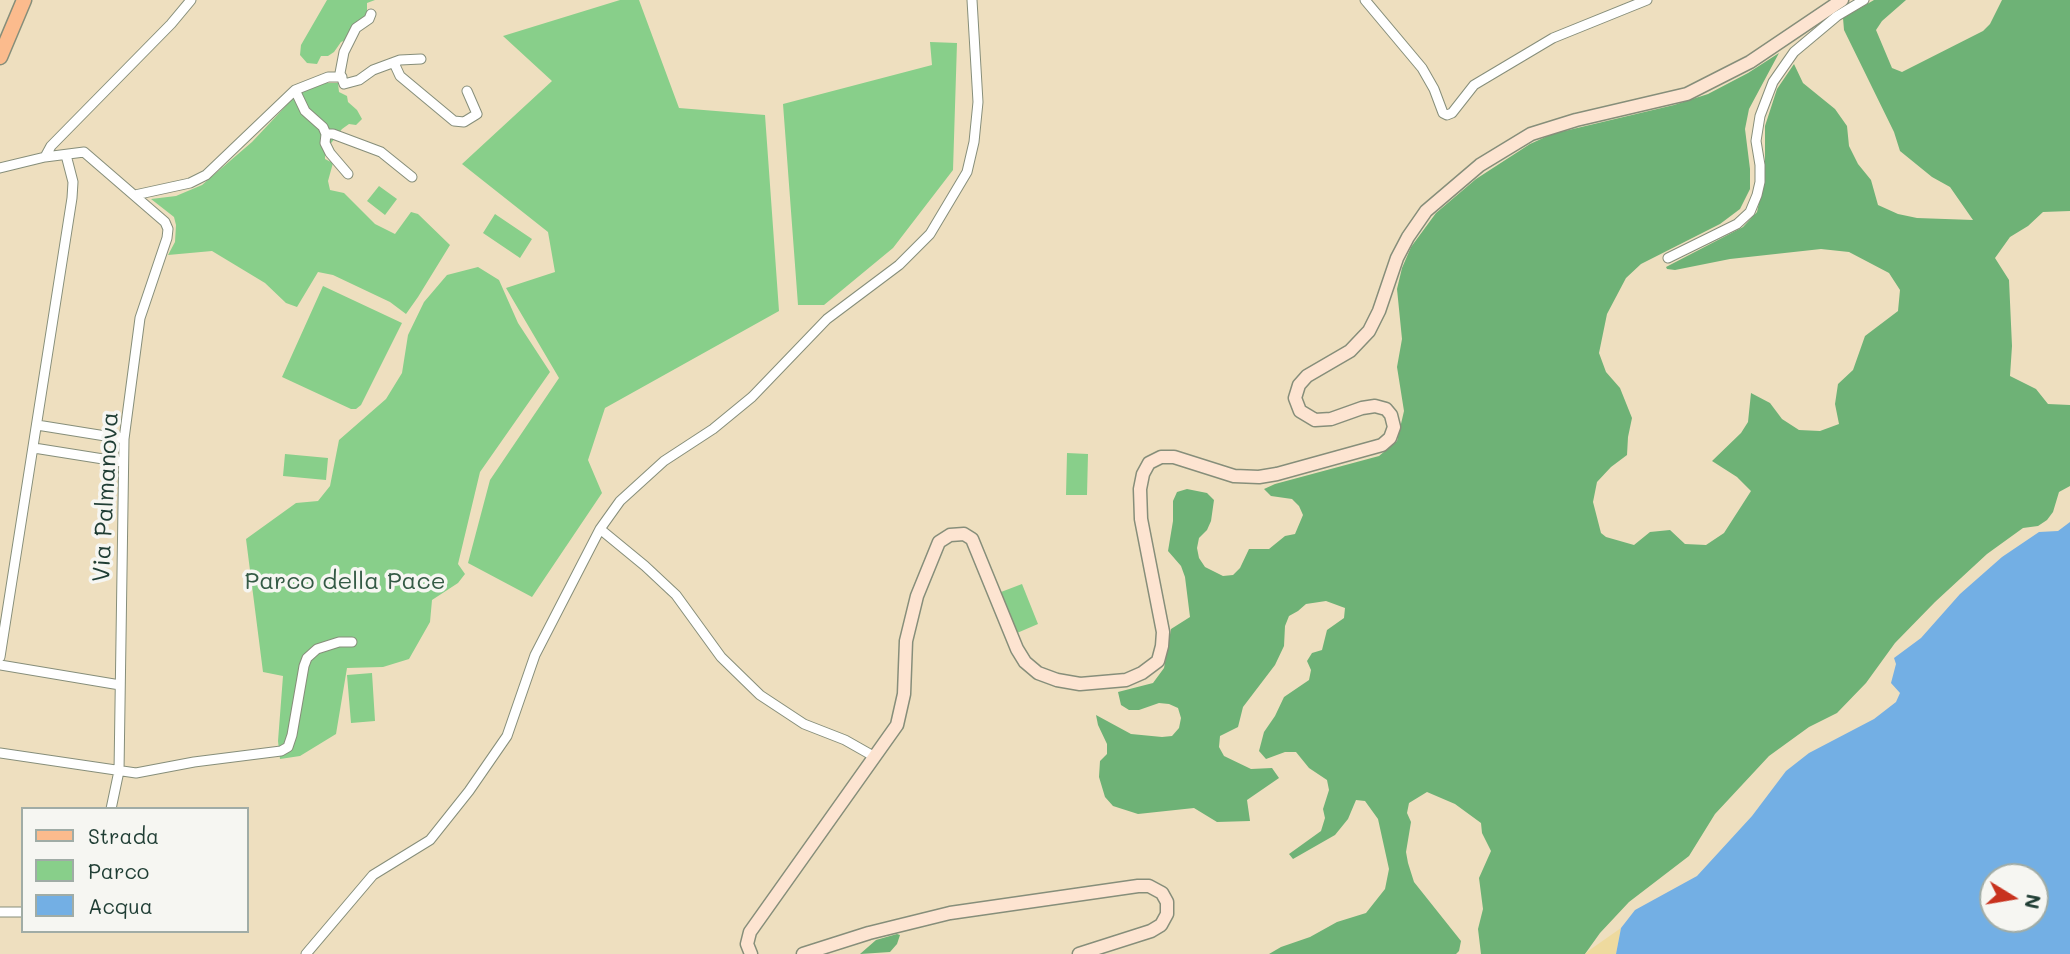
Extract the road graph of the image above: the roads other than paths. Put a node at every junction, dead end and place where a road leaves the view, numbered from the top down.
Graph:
1 (23, 0) edge
2 (191, 0) edge
3 (972, 0) edge
4 (1366, 0) edge
5 (1647, 0) edge
6 (1842, 0) edge
7 (1864, 0) edge
8 (371, 14) dead end
9 (0, 57) edge
10 (421, 59) dead end
11 (394, 63) junction
12 (342, 78) junction
13 (295, 90) junction
14 (467, 91) dead end
15 (326, 134) junction
16 (66, 155) junction
17 (45, 157) junction
18 (0, 169) edge
19 (348, 174) dead end
20 (412, 177) dead end
21 (135, 195) junction
22 (1668, 258) dead end
23 (37, 425) junction
24 (124, 439) junction
25 (34, 447) junction
26 (122, 462) junction
27 (600, 529) junction
28 (352, 642) dead end
29 (0, 657) edge
30 (0, 665) edge
31 (120, 685) junction
32 (0, 753) edge
33 (875, 757) junction
34 (119, 771) junction
35 (111, 807) edge
36 (0, 912) edge
37 (21, 912) edge
38 (306, 954) edge
39 (751, 954) edge
40 (803, 954) edge
41 (1079, 954) edge

1 - 9 main road
2 - 17 street
3 - 27 street
4 - 5 street
6 - 33 street
7 - 22 street
8 - 12 street
10 - 11 street
11 - 12 street
11 - 14 street
12 - 13 street
13 - 15 street
13 - 21 street
15 - 19 street
15 - 20 street
16 - 17 street
16 - 21 street
16 - 23 street
17 - 18 street
21 - 24 street, Via Palmanova
23 - 24 street
23 - 25 street
24 - 26 street, Via Palmanova
25 - 26 street
25 - 29 street
26 - 31 street, Via Palmanova
27 - 33 street
27 - 38 street
28 - 34 street
30 - 31 street
31 - 34 street, Via Palmanova
32 - 34 street
33 - 39 street
34 - 35 street, Via Palmanova
36 - 37 street
40 - 41 street

